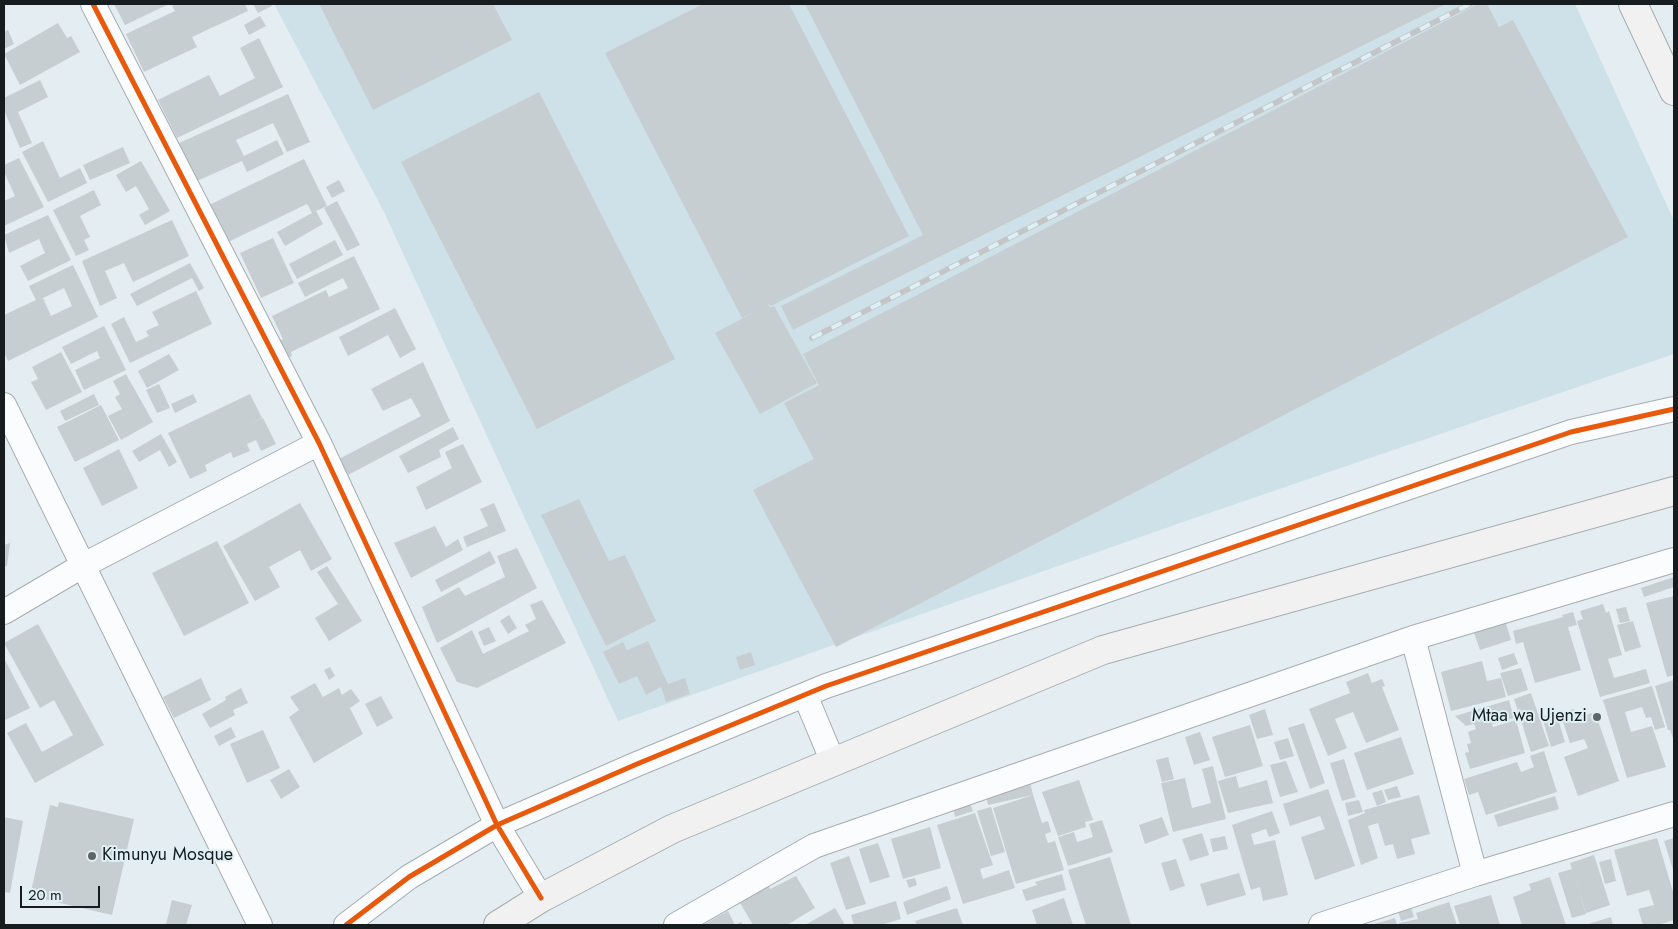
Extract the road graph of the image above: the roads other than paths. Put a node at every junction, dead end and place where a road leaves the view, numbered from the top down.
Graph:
1 (93, 4) edge
2 (1633, 4) edge
3 (1669, 80) edge
4 (1674, 97) edge
5 (4, 405) edge
6 (1674, 409) edge
7 (319, 443) junction
8 (1674, 491) edge
9 (1674, 560) edge
10 (82, 566) junction
11 (4, 612) edge
12 (1413, 638) junction
13 (805, 695) junction
14 (833, 762) junction
15 (1674, 814) edge
16 (497, 825) junction
17 (1475, 874) junction
18 (541, 898) junction
19 (260, 925) edge
20 (346, 925) edge
21 (498, 925) edge
22 (676, 925) edge
23 (1321, 925) edge

1 - 7 street
2 - 3 street
3 - 4 street
5 - 10 street
6 - 13 street
7 - 10 street
7 - 16 street
8 - 14 street
9 - 12 street
10 - 11 street
10 - 19 street
12 - 17 street
12 - 22 street
13 - 14 street
13 - 16 street
14 - 18 street
15 - 17 street
16 - 18 street
16 - 20 street
17 - 23 street
18 - 21 street

